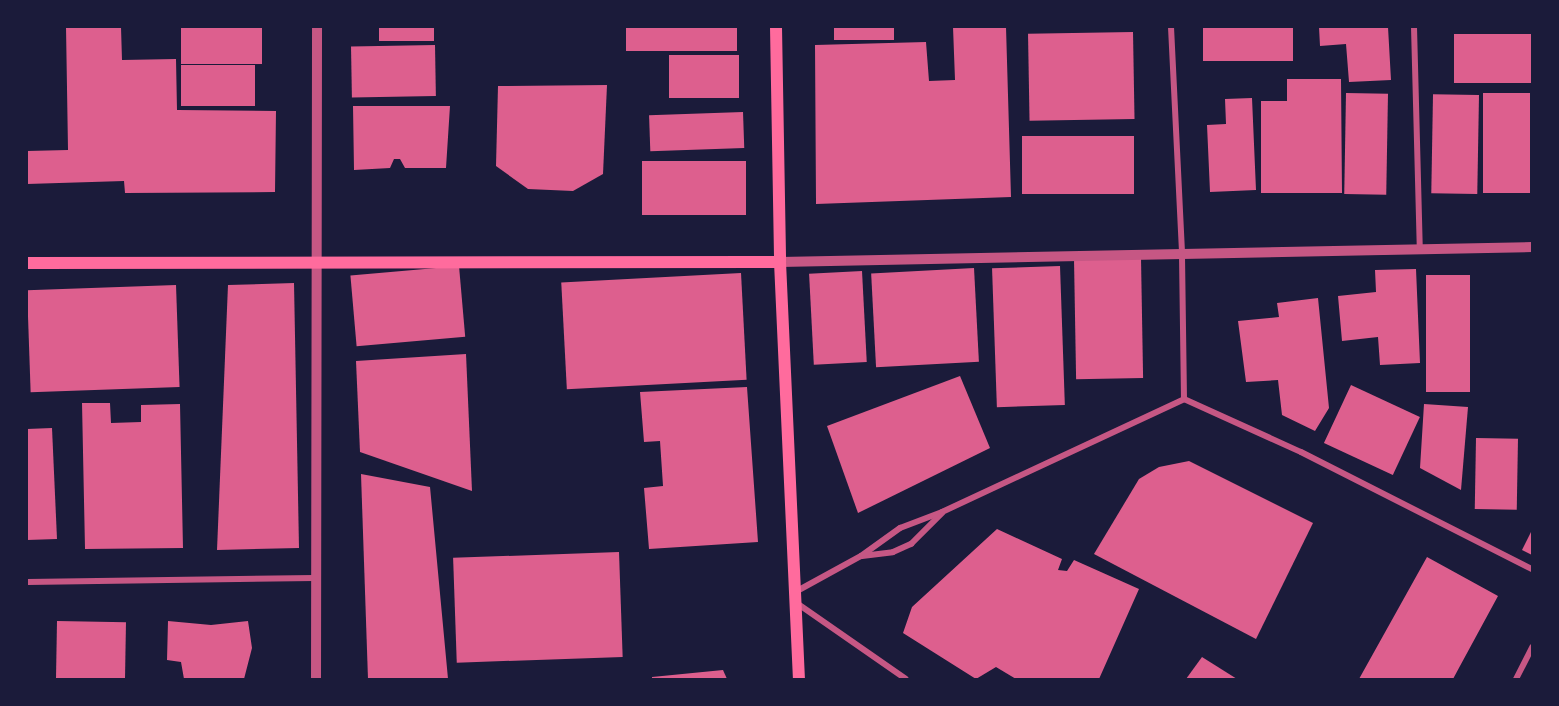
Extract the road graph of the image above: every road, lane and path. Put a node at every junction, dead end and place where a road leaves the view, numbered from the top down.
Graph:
1 (317, 27) edge
2 (777, 27) edge
3 (1171, 27) edge
4 (1414, 27) edge
5 (1532, 247) edge
6 (1420, 250) junction
7 (1182, 256) junction
8 (780, 262) junction
9 (27, 263) edge
10 (318, 264) junction
11 (1184, 399) junction
12 (942, 512) junction
13 (861, 556) junction
14 (1532, 569) edge
15 (314, 578) junction
16 (27, 582) edge
17 (797, 591) junction
18 (798, 604) junction
19 (1532, 647) edge
20 (316, 679) edge
21 (799, 679) edge
22 (906, 679) edge
23 (1516, 679) edge

1 - 10 street
2 - 8 main road
3 - 7 street
4 - 6 street
5 - 6 street
6 - 7 street
7 - 8 street
7 - 11 street
8 - 10 main road
8 - 17 main road
9 - 10 main road
10 - 15 street
11 - 12 street
11 - 14 street
12 - 13 street
12 - 13 street
13 - 17 street
15 - 16 street
15 - 20 street
17 - 18 main road
18 - 21 main road
18 - 22 street
19 - 23 street

